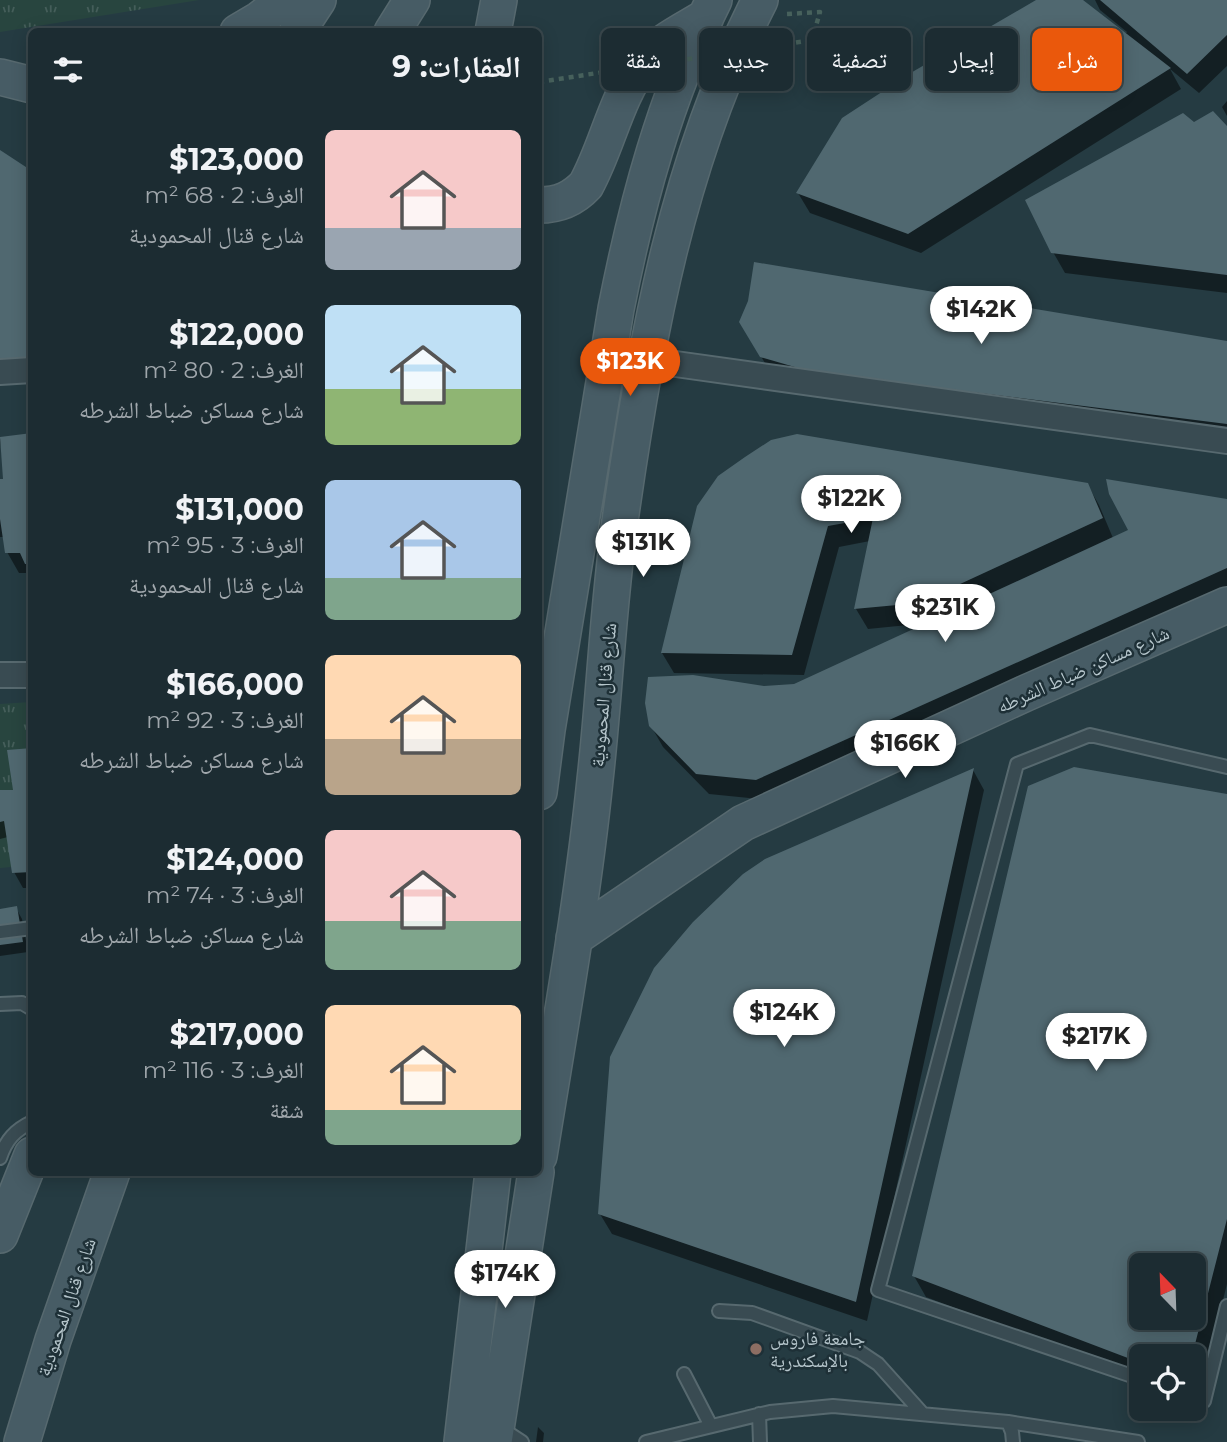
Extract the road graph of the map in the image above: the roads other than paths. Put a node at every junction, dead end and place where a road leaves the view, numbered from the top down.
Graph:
1 (284, 0) edge
2 (318, 0) edge
3 (412, 0) edge
4 (499, 0) edge
5 (760, 0) edge
6 (710, 9) edge
7 (245, 28) edge
8 (300, 28) edge
9 (395, 28) edge
10 (495, 28) edge
11 (28, 72) edge
12 (0, 76) edge
13 (28, 84) edge
14 (542, 205) edge
15 (647, 359) junction
16 (28, 370) edge
17 (0, 372) edge
18 (1227, 441) edge
19 (1227, 606) edge
20 (0, 675) edge
21 (28, 675) edge
22 (1227, 767) edge
23 (542, 769) edge
24 (28, 928) edge
25 (0, 932) edge
26 (574, 938) junction
27 (0, 1004) edge
28 (28, 1007) edge
29 (28, 1124) edge
30 (542, 1137) edge
31 (0, 1158) edge
32 (28, 1165) edge
33 (111, 1176) edge
34 (493, 1176) edge
35 (536, 1176) edge
36 (0, 1236) edge
37 (1227, 1306) edge
38 (719, 1311) dead end
39 (684, 1374) dead end
40 (1129, 1375) edge
41 (1206, 1393) edge
42 (922, 1413) junction
43 (759, 1414) junction
44 (1008, 1422) junction
45 (711, 1426) junction
46 (504, 1436) edge
47 (22, 1442) edge
48 (462, 1442) edge
49 (646, 1442) edge
50 (760, 1442) edge
51 (1013, 1442) edge
52 (1138, 1442) edge

1 - 7 main road
2 - 8 main road
3 - 9 main road
4 - 10 main road
5 - 15 main road, شارع قنال المحمودية
6 - 14 main road
6 - 23 main road
11 - 12 main road
12 - 13 main road
15 - 18 street
15 - 26 main road, شارع قنال المحمودية
16 - 17 street
19 - 26 main road, شارع مساكن ضباط الشرطه
20 - 21 street
22 - 40 lane
24 - 25 lane
26 - 30 main road, شارع قنال المحمودية
27 - 28 lane
29 - 31 lane
32 - 36 main road
33 - 47 main road, شارع قنال المحمودية
34 - 48 main road
35 - 46 main road
37 - 41 lane
38 - 42 lane
39 - 45 lane
42 - 43 lane
42 - 44 lane
43 - 45 lane
43 - 50 lane
44 - 51 lane
44 - 52 lane
45 - 49 lane

